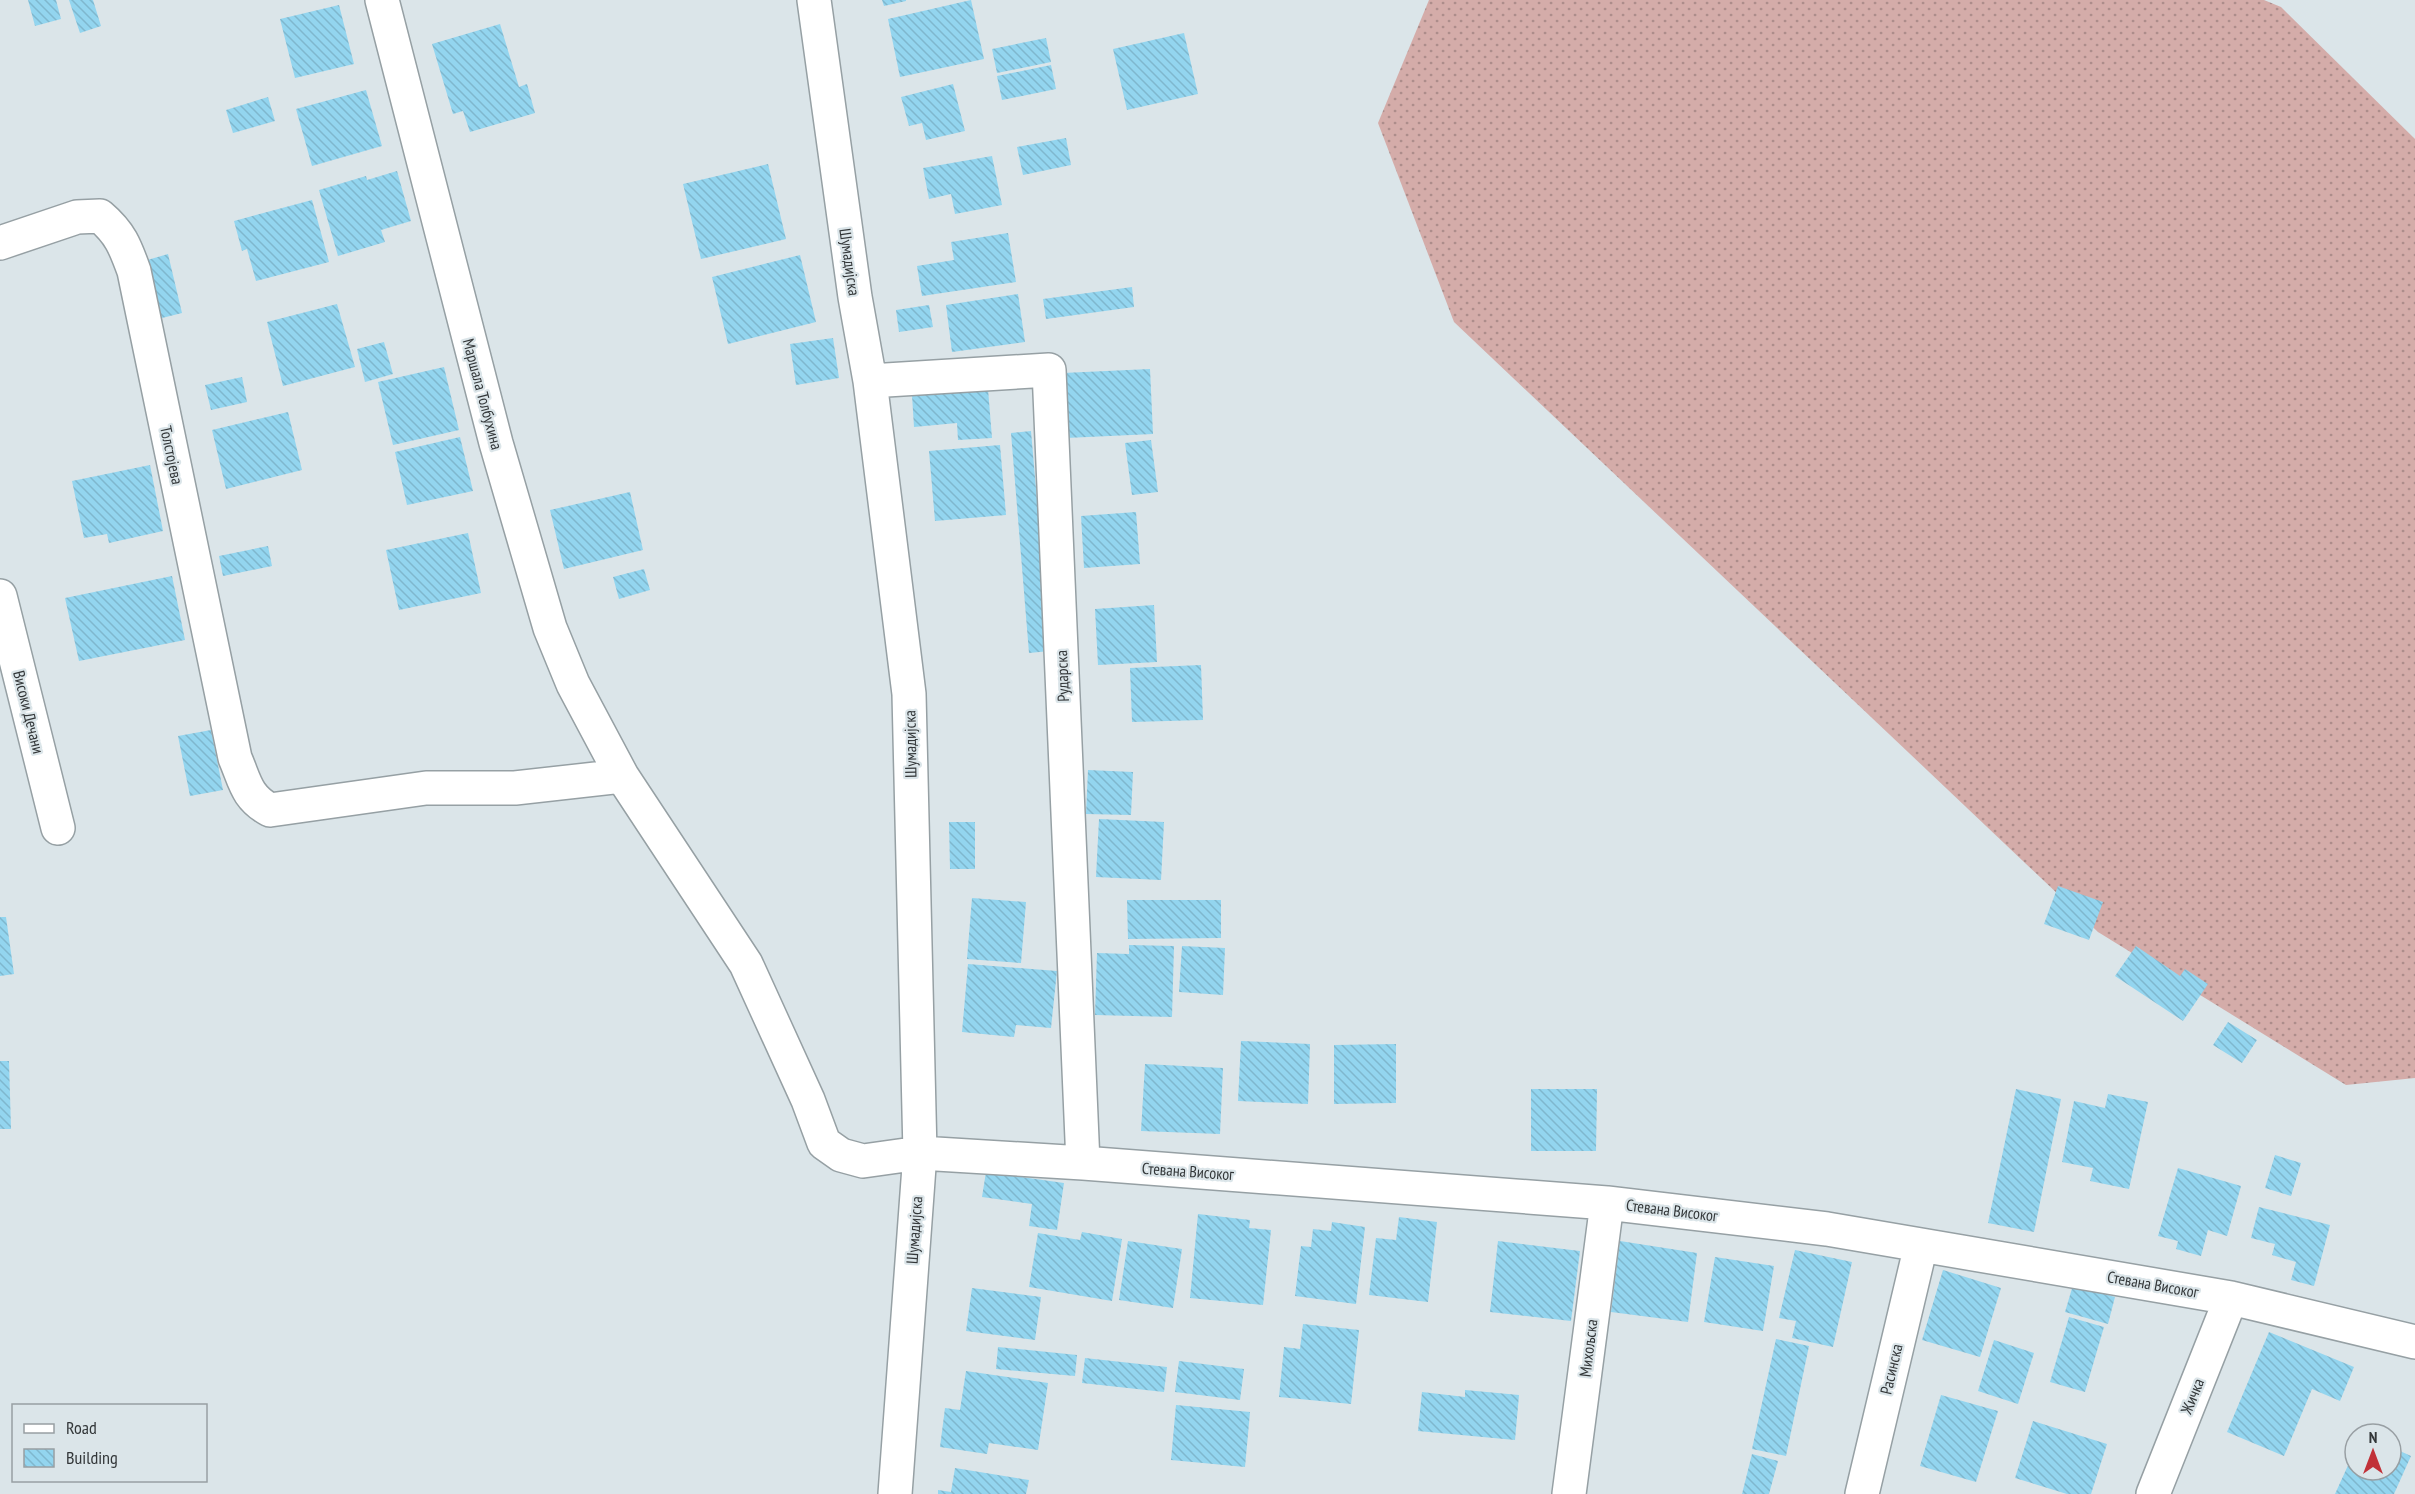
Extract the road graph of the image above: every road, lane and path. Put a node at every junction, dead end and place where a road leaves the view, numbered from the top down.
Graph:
1 (382, 0) edge
2 (813, 0) edge
3 (0, 243) edge
4 (870, 381) junction
5 (0, 596) edge
6 (622, 776) junction
7 (58, 828) dead end
8 (920, 1153) junction
9 (1083, 1163) junction
10 (1607, 1203) junction
11 (1921, 1245) junction
12 (2231, 1298) junction
13 (2415, 1342) edge
14 (895, 1494) edge
15 (1569, 1494) edge
16 (1862, 1494) edge
17 (2153, 1494) edge

1 - 6 street, Маршала Толбухина
2 - 4 street, Шумадијска
3 - 6 street, Толстојева
4 - 8 street, Шумадијска
4 - 9 street, Рударска
5 - 7 street, Високи Дечани
6 - 8 street, Маршала Толбухина
8 - 9 street, Стевана Високог
8 - 14 street, Шумадијска
9 - 10 street, Стевана Високог
10 - 11 street, Стевана Високог
10 - 15 street, Михољска
11 - 12 street, Стевана Високог
11 - 16 street, Расинска
12 - 13 street, Стевана Високог
12 - 17 street, Жичка

